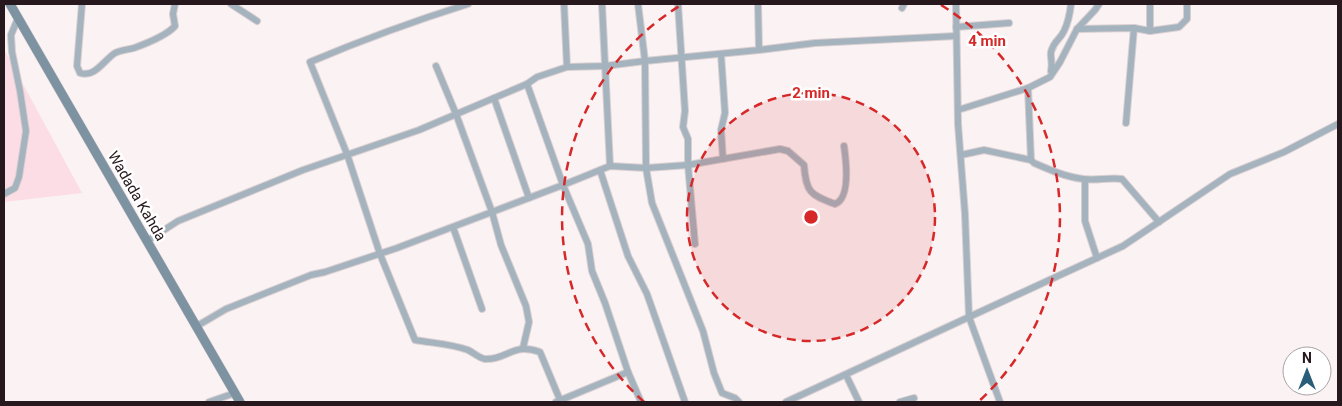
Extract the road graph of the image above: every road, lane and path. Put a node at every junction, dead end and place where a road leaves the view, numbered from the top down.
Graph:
1 (10, 4) edge
2 (82, 4) edge
3 (174, 4) edge
4 (231, 4) edge
5 (468, 4) edge
6 (564, 4) edge
7 (602, 4) edge
8 (638, 4) edge
9 (678, 4) edge
10 (758, 4) edge
11 (956, 4) edge
12 (1071, 4) edge
13 (1099, 4) edge
14 (1150, 4) edge
15 (1187, 4) edge
16 (18, 18) junction
17 (257, 21) dead end
18 (1009, 23) dead end
19 (956, 26) junction
20 (1134, 28) junction
21 (1077, 29) junction
22 (1150, 30) junction
23 (956, 36) junction
24 (759, 50) junction
25 (721, 54) junction
26 (681, 58) junction
27 (645, 61) junction
28 (436, 66) dead end
29 (605, 66) junction
30 (567, 67) junction
31 (1050, 77) junction
32 (527, 84) junction
33 (1028, 88) junction
34 (494, 98) junction
35 (958, 110) junction
36 (456, 114) junction
37 (1126, 122) dead end
38 (1338, 124) edge
39 (844, 146) dead end
40 (347, 154) junction
41 (960, 155) junction
42 (723, 159) junction
43 (1031, 160) junction
44 (688, 165) junction
45 (610, 166) junction
46 (646, 168) junction
47 (600, 170) junction
48 (1085, 180) junction
49 (563, 185) junction
50 (4, 194) edge
51 (529, 198) junction
52 (492, 212) junction
53 (1159, 222) junction
54 (453, 227) junction
55 (147, 242) junction
56 (695, 244) dead end
57 (380, 254) junction
58 (1097, 258) junction
59 (482, 309) dead end
60 (969, 317) junction
61 (197, 326) junction
62 (523, 348) junction
63 (628, 372) junction
64 (846, 375) junction
65 (234, 393) junction
66 (914, 398) dead end
67 (558, 401) edge
68 (209, 402) edge
69 (240, 402) edge
70 (641, 402) edge
71 (685, 402) edge
72 (739, 402) edge
73 (786, 402) edge
74 (860, 402) edge
75 (900, 402) edge
76 (1000, 402) edge

1 - 16 main road, Wadada Kahda
2 - 3 street
4 - 17 street
5 - 40 street
6 - 30 street
7 - 29 street
8 - 27 street
9 - 26 street
10 - 24 street
11 - 19 street
12 - 31 street
13 - 21 street
14 - 22 street
15 - 22 street
16 - 50 street
16 - 55 main road, Wadada Kahda
18 - 19 street
19 - 23 street
20 - 21 street
20 - 22 street
20 - 37 street
21 - 31 street
23 - 24 street
23 - 35 street
24 - 25 street
25 - 26 street
25 - 42 street
26 - 27 street
26 - 44 street
27 - 29 street
27 - 46 street
28 - 36 street
29 - 30 street
29 - 45 street
30 - 32 street
31 - 33 street
32 - 34 street
32 - 49 street
33 - 35 street
33 - 43 street
34 - 36 street
34 - 51 street
35 - 41 street
36 - 40 street
36 - 52 street
38 - 53 street
39 - 42 street
40 - 55 street
40 - 57 street
41 - 43 street
41 - 60 street
42 - 44 street
43 - 48 street
44 - 46 street
44 - 56 street
45 - 46 street
45 - 47 street
46 - 72 street
47 - 49 street
47 - 71 street
48 - 53 street
48 - 58 street
49 - 51 street
49 - 63 street
51 - 52 street
52 - 54 street
52 - 62 street
53 - 58 street
54 - 57 street
54 - 59 street
55 - 61 main road, Wadada Kahda
57 - 61 street
57 - 62 street
58 - 60 street
60 - 64 street
60 - 76 street
61 - 65 main road, Wadada Kahda
62 - 67 street
63 - 67 street
63 - 70 street
64 - 73 street
64 - 74 street
65 - 68 street
65 - 69 main road, Wadada Kahda
66 - 75 street

